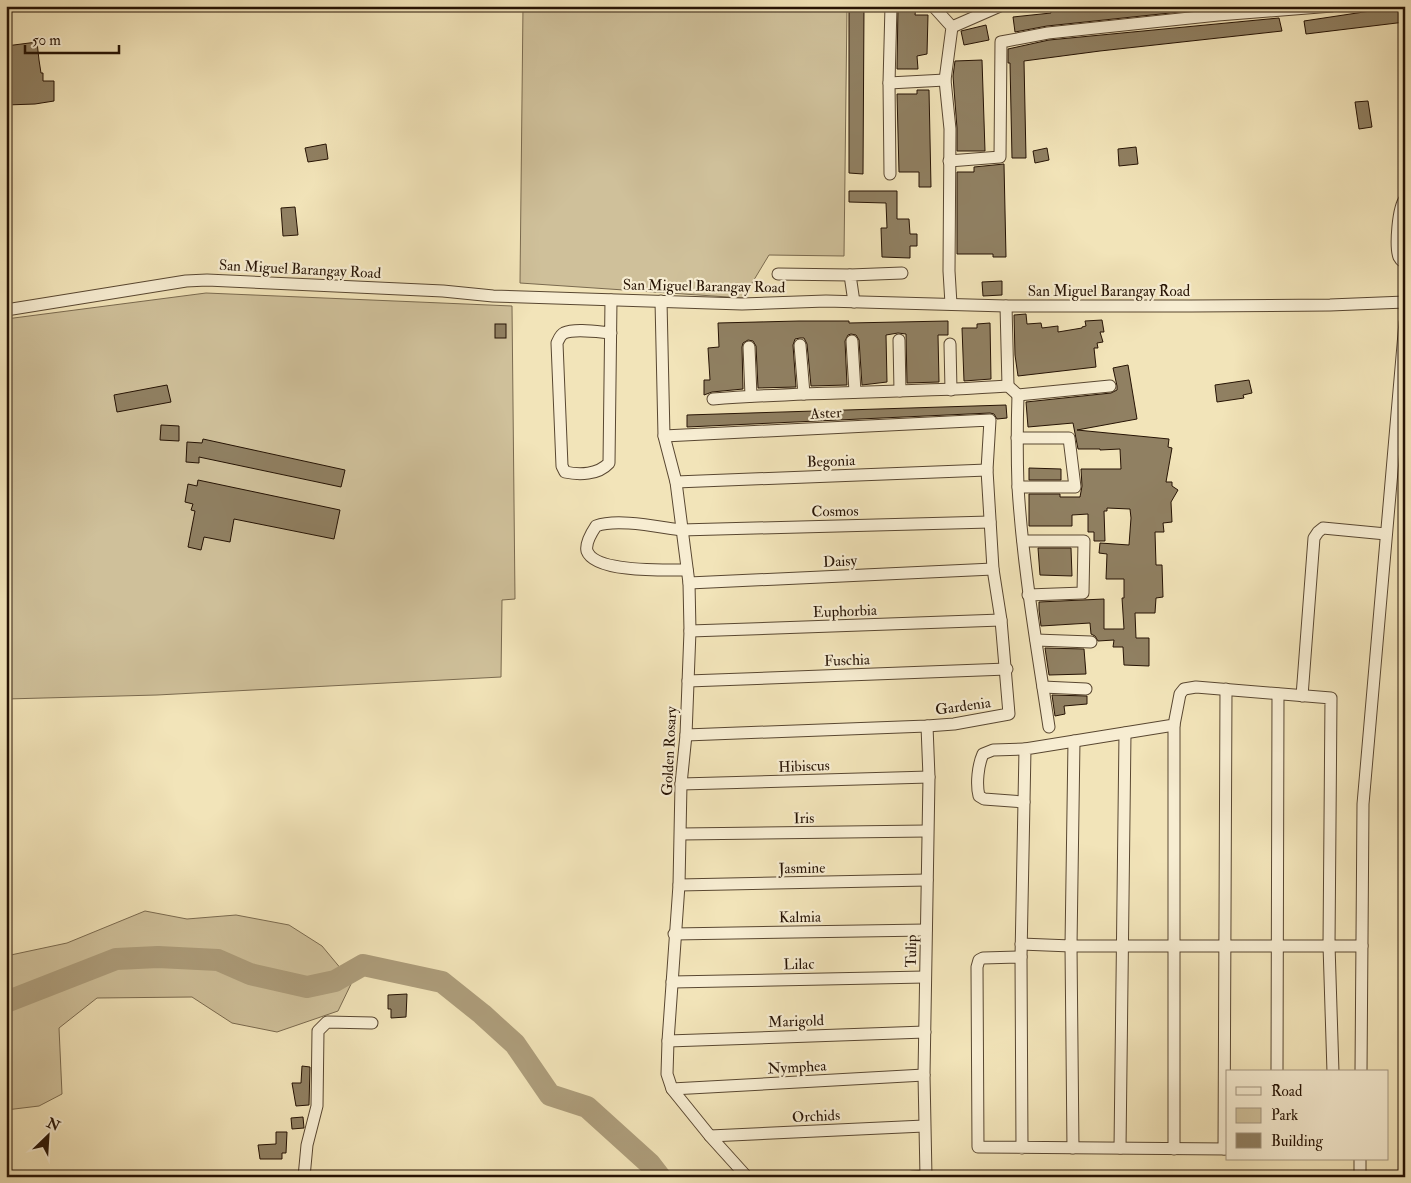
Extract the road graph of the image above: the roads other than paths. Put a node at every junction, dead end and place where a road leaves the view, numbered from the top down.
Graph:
1 (891, 6) edge
2 (933, 6) edge
3 (1000, 6) edge
4 (1332, 6) edge
5 (1218, 11) edge
6 (952, 27) junction
7 (945, 80) junction
8 (889, 82) junction
9 (949, 162) junction
10 (890, 174) dead end
11 (1405, 199) edge
12 (1405, 263) edge
13 (902, 273) dead end
14 (778, 274) dead end
15 (850, 275) junction
16 (611, 300) junction
17 (661, 301) junction
18 (854, 302) junction
19 (1405, 302) edge
20 (951, 304) junction
21 (1006, 306) junction
22 (6, 310) edge
23 (1405, 322) edge
24 (611, 333) junction
25 (898, 340) dead end
26 (852, 341) dead end
27 (950, 344) dead end
28 (800, 345) dead end
29 (749, 347) dead end
30 (1008, 386) junction
31 (1110, 386) dead end
32 (951, 390) junction
33 (854, 392) junction
34 (900, 392) junction
35 (804, 394) junction
36 (1018, 395) junction
37 (751, 396) junction
38 (713, 399) dead end
39 (990, 420) joint
40 (664, 436) junction
41 (1018, 438) junction
42 (987, 470) junction
43 (676, 482) junction
44 (1018, 487) junction
45 (990, 522) junction
46 (681, 530) junction
47 (1386, 534) junction
48 (1023, 541) junction
49 (687, 570) junction
50 (993, 570) junction
51 (689, 583) junction
52 (1028, 595) junction
53 (1002, 620) junction
54 (690, 631) junction
55 (1036, 640) junction
56 (1091, 642) dead end
57 (1007, 669) junction
58 (688, 681) junction
59 (1043, 687) junction
60 (1086, 689) dead end
61 (1226, 689) junction
62 (1278, 694) junction
63 (1302, 696) junction
64 (1174, 725) junction
65 (927, 726) junction
66 (1049, 726) dead end
67 (1125, 733) junction
68 (686, 734) junction
69 (1074, 741) junction
70 (1025, 749) junction
71 (929, 777) junction
72 (681, 784) junction
73 (1024, 802) junction
74 (927, 831) junction
75 (681, 834) junction
76 (927, 880) junction
77 (679, 885) junction
78 (926, 930) junction
79 (674, 934) junction
80 (1021, 944) junction
81 (1122, 945) junction
82 (1173, 945) junction
83 (1225, 945) junction
84 (1277, 945) junction
85 (1329, 945) junction
86 (1071, 946) junction
87 (1362, 946) junction
88 (1020, 957) junction
89 (925, 977) junction
90 (672, 982) junction
91 (372, 1023) dead end
92 (924, 1032) junction
93 (668, 1040) junction
94 (1277, 1070) edge
95 (1333, 1070) edge
96 (1361, 1070) edge
97 (924, 1075) junction
98 (672, 1089) junction
99 (924, 1126) junction
100 (710, 1136) junction
101 (1022, 1148) junction
102 (1072, 1148) junction
103 (1120, 1148) junction
104 (1174, 1149) junction
105 (1225, 1149) edge
106 (1360, 1160) edge
107 (926, 1176) edge
108 (304, 1177) edge
109 (747, 1177) edge
110 (912, 1177) edge
111 (1360, 1177) edge

1 - 8 street
2 - 6 street
3 - 6 street
4 - 5 street
5 - 9 street
6 - 7 street
7 - 8 street
7 - 9 street
8 - 10 street
9 - 20 street
11 - 12 street
13 - 15 street
14 - 15 street
15 - 18 street
16 - 17 street, San Miguel Barangay Road
16 - 22 street, San Miguel Barangay Road
16 - 24 street
17 - 18 street, San Miguel Barangay Road
17 - 40 street, Golden Rosary
18 - 20 street, San Miguel Barangay Road
19 - 21 street, San Miguel Barangay Road
20 - 21 street, San Miguel Barangay Road
21 - 30 street
23 - 47 street
24 - 24 street
25 - 34 street
26 - 33 street
27 - 32 street
28 - 35 street
29 - 37 street
30 - 32 street
30 - 36 street
31 - 36 street
32 - 34 street
33 - 34 street
33 - 35 street
35 - 37 street
36 - 41 street
37 - 38 street
39 - 40 street, Aster
39 - 42 street, Gardenia
40 - 43 street, Golden Rosary
41 - 44 street
41 - 44 street
42 - 43 street, Begonia
42 - 45 street, Gardenia
43 - 46 street, Golden Rosary
44 - 48 street
45 - 46 street, Cosmos
45 - 50 street, Gardenia
46 - 49 street, Golden Rosary
46 - 49 street, Cosmos
47 - 63 street
47 - 87 street
48 - 52 street
48 - 52 street
49 - 51 street, Golden Rosary
50 - 51 street, Daisy
50 - 53 street, Gardenia
51 - 54 street, Golden Rosary
52 - 55 street
53 - 54 street, Euphorbia
53 - 57 street, Gardenia
54 - 58 street, Golden Rosary
55 - 56 street
55 - 59 street
57 - 58 street, Fuschia
57 - 65 street, Gardenia
58 - 68 street, Golden Rosary
59 - 60 street
59 - 66 street
61 - 62 street
61 - 64 street
61 - 83 street
62 - 63 street
62 - 84 street
63 - 85 street
64 - 67 street
64 - 82 street
65 - 68 street, Gardenia
65 - 71 street, Tulip
67 - 69 street
67 - 81 street
68 - 72 street, Golden Rosary
69 - 70 street
69 - 86 street
70 - 73 street
70 - 73 street
71 - 72 street, Hibiscus
71 - 74 street, Tulip
72 - 75 street, Golden Rosary
73 - 80 street
74 - 75 street, Iris
74 - 76 street, Tulip
75 - 77 street, Golden Rosary
76 - 77 street, Jasmine
76 - 78 street, Tulip
77 - 79 street, Golden Rosary
78 - 79 street, Kalmia
78 - 89 street, Tulip
79 - 90 street, Golden Rosary
80 - 86 street
80 - 88 street
81 - 82 street
81 - 86 street
81 - 103 street
82 - 83 street
82 - 104 street
83 - 84 street
83 - 105 street
84 - 85 street
84 - 94 street
85 - 87 street
85 - 95 street
86 - 102 street
87 - 96 street
88 - 101 street
88 - 101 street
89 - 90 street, Lilac
89 - 92 street, Tulip
90 - 93 street, Golden Rosary
91 - 108 street
92 - 93 street, Marigold
92 - 97 street, Tulip
93 - 98 street, Golden Rosary
97 - 98 street, Nymphea
97 - 99 street, Tulip
98 - 100 street, Golden Rosary
99 - 100 street, Orchids
99 - 107 street, Tulip
100 - 109 street, Golden Rosary
101 - 102 street
102 - 103 street
103 - 104 street
104 - 105 street
106 - 111 street
107 - 110 street

